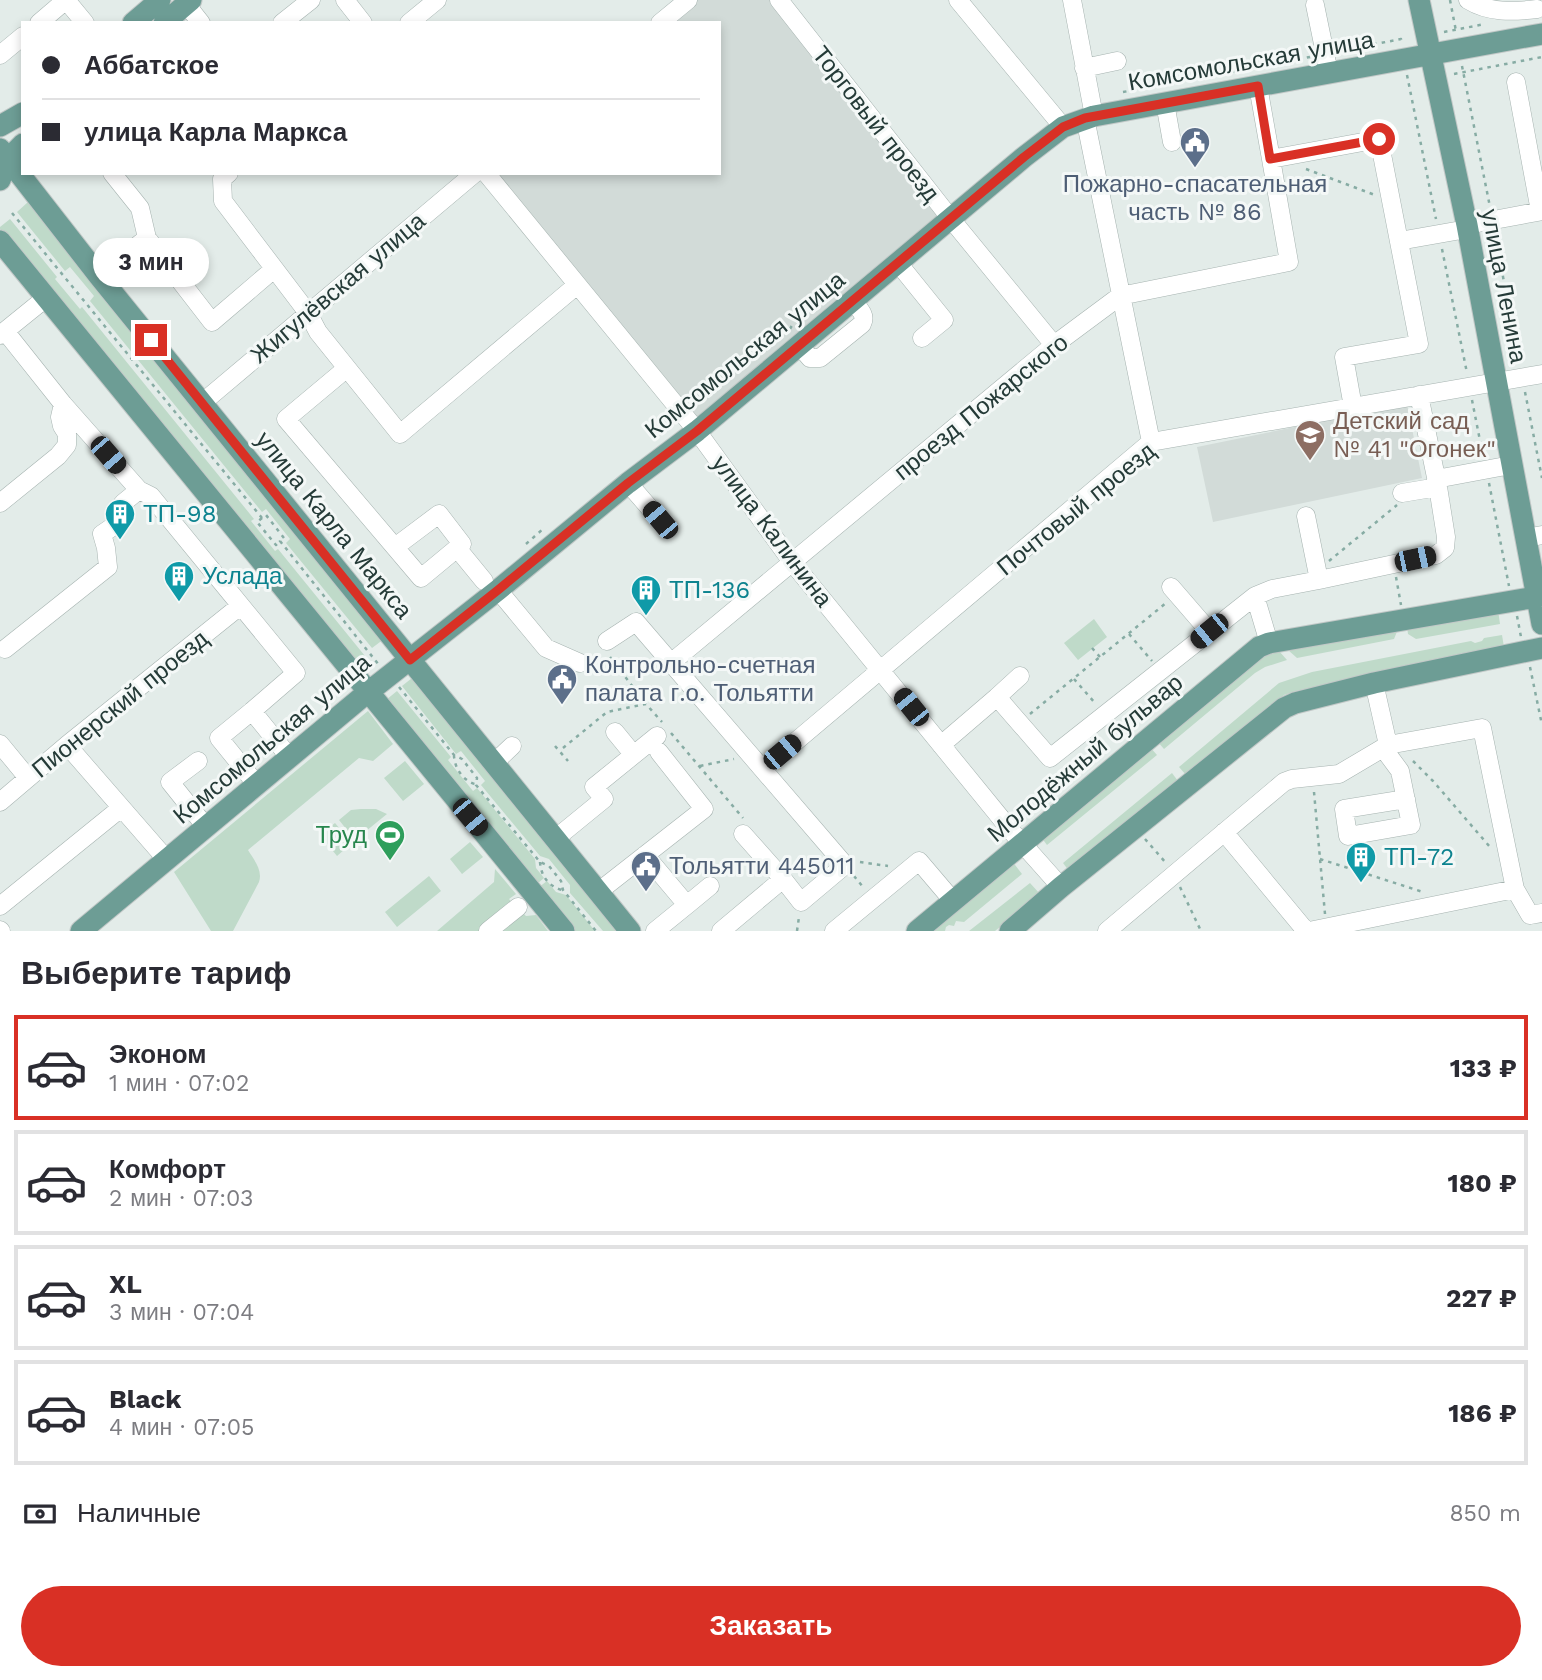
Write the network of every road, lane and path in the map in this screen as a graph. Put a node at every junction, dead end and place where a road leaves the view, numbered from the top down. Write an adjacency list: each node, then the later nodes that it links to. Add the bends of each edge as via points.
1 (66, 0): 16 (street); 17 (street)
2 (160, 0): 18 (main road)
3 (311, 0): 21 (street)
4 (345, 0): 22 (street)
5 (437, 0): 23 (street)
6 (688, 0): 24 (street)
7 (958, 0): 46 (street)
8 (1072, 0): 33 (street)
9 (1419, 0): 29 (main road, улица Ленина)
10 (1450, 0): 25 (path)
11 (1468, 0): 15 (street, via 1483,8 1513,12)
12 (783, 1): 61 (street, Торговый проезд)
13 (188, 2): 19 (main road); 20 (street)
14 (1315, 5): 35 (street)
15 (1539, 7): 26 (street)
16 (41, 21)
17 (83, 21)
18 (135, 21)
19 (166, 21)
20 (200, 21)
21 (285, 21)
22 (361, 21)
23 (411, 21)
24 (662, 21)
25 (1456, 34)
26 (1542, 34): 29 (main road, Комсомольская улица)
27 (21, 38): 28 (street)
28 (0, 55)
29 (1429, 55): 35 (main road, Комсомольская улица); 63 (main road, улица Ленина)
30 (1542, 57): 34 (path)
31 (1117, 61): 33 (street)
32 (1462, 65): 34 (path)
33 (1084, 68): 44 (street)
34 (1464, 72): 36 (path); 62 (path)
35 (1329, 73): 41 (main road, Комсомольская улица)
36 (1454, 74)
37 (1407, 75): 40 (path)
38 (1419, 81): 40 (path)
39 (1516, 82): 59 (street)
40 (1408, 83): 64 (path)
41 (1258, 86): 42 (main road, Комсомольская улица); 49 (street)
42 (1165, 103): 44 (main road, Комсомольская улица); 47 (street)
43 (21, 114): 45 (main road)
44 (1089, 117): 46 (main road, Комсомольская улица); 72 (street)
45 (0, 126)
46 (1063, 127): 61 (main road, Комсомольская улица)
47 (1172, 142)
48 (8, 153): 51 (main road, улица Карла Маркса); 57 (main road)
49 (1270, 159): 58 (street, via 1379,139); 72 (street, проезд Пожарского, via 1289,262)
50 (1303, 168): 58 (path)
51 (21, 171)
52 (24, 175): 70 (main road, улица Карла Маркса)
53 (114, 175): 65 (street, via 140,208)
54 (473, 175): 74 (street, Жигулёвская улица)
55 (487, 175): 71 (street, улица Калинина)
56 (225, 176): 69 (street, via 223,201)
57 (0, 180)
58 (1391, 201): 67 (street)
59 (1541, 211): 62 (street)
60 (12, 213): 98 (path)
61 (951, 219): 68 (main road, Комсомольская улица); 77 (street, Торговый проезд)
62 (1492, 220): 63 (street); 80 (path)
63 (1467, 227): 64 (street); 81 (main road, улица Ленина)
64 (1439, 234): 67 (street); 82 (path)
65 (147, 239): 69 (street, via 212,321); 70 (street)
66 (0, 241): 73 (main road)
67 (1399, 241): 86 (street, via 1419,344 1344,357)
68 (898, 263): 76 (street, via 944,320); 87 (main road, Комсомольская улица)
69 (274, 269): 74 (street)
70 (99, 276): 84 (main road, улица Карла Маркса)
71 (577, 285): 78 (street, via 400,434); 87 (street, улица Калинина)
72 (1120, 296): 77 (street, проезд Пожарского); 88 (street)
73 (47, 297): 75 (street); 133 (main road)
74 (308, 313): 78 (street); 84 (street, Жигулёвская улица)
75 (3, 333): 85 (street)
76 (922, 338)
77 (1054, 345): 104 (street, проезд Пожарского)
78 (347, 368): 102 (street, via 286,419)
79 (1542, 374): 80 (street, Почтовый проезд)
80 (1522, 377): 81 (street, Почтовый проезд); 91 (path)
81 (1496, 381): 82 (street, Почтовый проезд); 89 (main road, улица Ленина)
82 (1469, 386): 83 (street, Почтовый проезд); 90 (path)
83 (1419, 395): 86 (street, Почтовый проезд); 93 (street)
84 (202, 403): 123 (main road, улица Карла Маркса)
85 (63, 404): 94 (street); 96 (street, via 60,416 67,445)
86 (1353, 407): 88 (street, Почтовый проезд)
87 (697, 431): 92 (main road, Комсомольская улица); 104 (street, улица Калинина)
88 (1151, 442): 127 (street, Почтовый проезд)
89 (1511, 466): 90 (street); 100 (main road, улица Ленина)
90 (1486, 470): 93 (street); 111 (path)
91 (1542, 478)
92 (628, 483): 99 (street); 107 (main road, Комсомольская улица)
93 (1437, 483): 95 (street); 105 (street, via 1445,548 1436,555)
94 (139, 490): 112 (street, via 151,496); 119 (street, via 123,503 121,521 103,534 108,567)
95 (1408, 493): 106 (path)
96 (0, 503)
97 (1306, 516): 106 (street)
98 (262, 518): 101 (path, via 265,515 284,538); 101 (path, via 257,522 276,545)
99 (660, 520)
100 (1534, 537): 110 (main road, улица Ленина)
101 (280, 541): 126 (path)
102 (395, 547): 103 (street, via 421,578); 103 (street, via 439,514 462,544)
103 (457, 548): 107 (street)
104 (792, 562): 124 (street, проезд Пожарского); 127 (street, улица Калинина)
105 (1393, 564): 106 (street); 113 (path)
106 (1321, 573): 109 (street)
107 (491, 585): 123 (main road, Комсомольская улица); 125 (street, via 542,645)
108 (1174, 591): 115 (street); 116 (path)
109 (1255, 596): 115 (street); 117 (street)
110 (1540, 596): 111 (main road, Молодёжный бульвар); 114 (main road, улица Ленина)
111 (1514, 601): 117 (main road, Молодёжный бульвар); 121 (path)
112 (240, 606): 136 (street, via 296,673); 143 (street, Пионерский проезд)
113 (1402, 612)
114 (1542, 624)
115 (1209, 631): 128 (street)
116 (1129, 634): 122 (path); 128 (path)
117 (1269, 643): 169 (main road, Молодёжный бульвар)
118 (608, 648): 124 (street, via 636,622); 135 (path)
119 (5, 649)
120 (1093, 649): 122 (path)
121 (1533, 650): 131 (main road); 139 (path, via 1529,662)
122 (1100, 657): 130 (path)
123 (410, 660): 133 (main road, Комсомольская улица); 155 (main road, улица Карла Маркса)
124 (671, 662): 154 (street)
125 (580, 663)
126 (379, 664)
127 (881, 670): 144 (street, улица Калинина); 154 (street, Почтовый проезд)
128 (1160, 670): 137 (street)
129 (1020, 676): 134 (street)
130 (1074, 679): 137 (path); 138 (path)
131 (1374, 683): 147 (street); 180 (main road, via 1284,708)
132 (397, 684): 149 (path)
133 (369, 692): 150 (main road, Комсомольская улица); 194 (main road)
134 (997, 697): 138 (street); 144 (street)
135 (646, 704)
136 (252, 711): 150 (street); 159 (street, via 219,738)
137 (1105, 714): 141 (street)
138 (1020, 723): 141 (street, via 1050,758)
139 (1542, 725)
140 (615, 732): 148 (street)
141 (1081, 733): 153 (path)
142 (0, 744): 157 (street)
143 (68, 745): 157 (street, Пионерский проезд); 163 (street)
144 (941, 745): 169 (street, улица Калинина)
145 (512, 746): 155 (street)
146 (555, 746): 152 (path)
147 (1389, 746): 158 (street, via 1339,774); 161 (street); 170 (path, via 1433,781); 181 (street, via 1482,728)
148 (633, 754): 168 (street, via 594,787 604,799); 171 (street, via 658,744 704,809)
149 (454, 755): 160 (path, via 477,778); 160 (path, via 454,764)
150 (290, 758): 159 (main road, Комсомольская улица)
151 (198, 761): 164 (street, via 170,782)
152 (568, 761)
153 (1103, 761)
154 (757, 762): 156 (path); 175 (street)
155 (494, 763): 168 (main road, улица Карла Маркса)
156 (700, 766)
157 (28, 778): 162 (street, Пионерский проезд)
158 (1313, 778): 165 (street, via 1284,782); 172 (path)
159 (257, 785): 164 (main road, Комсомольская улица)
160 (476, 785): 174 (path)
161 (1406, 799)
162 (0, 802)
163 (121, 808): 173 (street); 188 (street)
164 (206, 827): 173 (main road, Комсомольская улица)
165 (1224, 832): 177 (street); 191 (street)
166 (1140, 833): 177 (path)
167 (743, 835): 178 (street)
168 (555, 839): 183 (main road, улица Карла Маркса)
169 (1023, 844): 180 (street, улица Калинина); 186 (main road, Молодёжный бульвар)
170 (1494, 850)
171 (645, 855): 183 (street); 187 (street)
172 (1320, 859): 184 (path); 191 (path)
173 (167, 860): 192 (main road, Комсомольская улица)
174 (540, 862): 182 (path, via 549,866); 182 (path, via 541,873 553,887)
175 (843, 862): 176 (path); 178 (street, via 801,902); 185 (path)
176 (909, 870): 185 (street); 186 (street, via 919,861)
177 (1175, 875): 202 (street); 203 (path)
178 (783, 879): 198 (street)
179 (710, 886): 187 (street)
180 (1061, 887): 201 (main road)
181 (1515, 889): 190 (street); 191 (street)
182 (563, 890): 195 (path)
183 (598, 891): 196 (main road, улица Карла Маркса)
184 (1426, 893)
185 (873, 899): 199 (street)
186 (953, 901): 200 (main road, Молодёжный бульвар)
187 (687, 905): 197 (street)
188 (0, 906)
189 (518, 907): 193 (street)
190 (1534, 920)
191 (1314, 930)
192 (81, 931)
193 (488, 931)
194 (564, 931)
195 (596, 931)
196 (630, 931)
197 (655, 931)
198 (721, 931)
199 (834, 931)
200 (917, 931)
201 (1010, 931)
202 (1107, 931)
203 (1201, 931)

